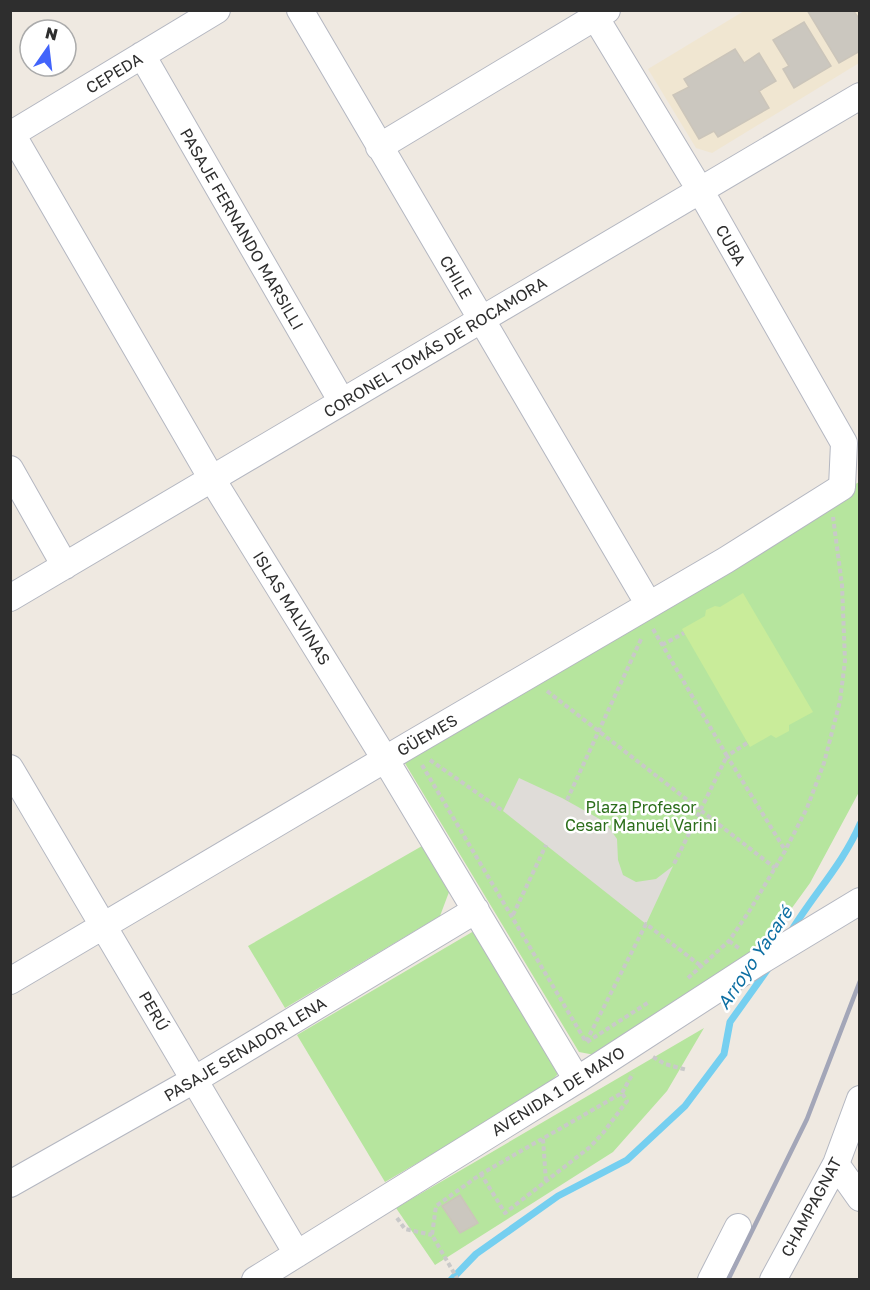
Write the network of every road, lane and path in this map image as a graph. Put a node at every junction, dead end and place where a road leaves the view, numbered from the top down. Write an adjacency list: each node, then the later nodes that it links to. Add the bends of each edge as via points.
1 (217, 10): 4 (street, CEPEDA)
2 (300, 10): 7 (street, CHILE)
3 (598, 13): 7 (street); 8 (street, CUBA)
4 (142, 55): 6 (street, CEPEDA); 10 (street, PASAJE FERNANDO MARSILLI)
5 (860, 96): 8 (street, CORONEL TOMÁS DE ROCAMORA)
6 (11, 134): 12 (street, ISLAS MALVINAS)
7 (380, 147): 9 (street, CHILE)
8 (700, 190): 9 (street, CORONEL TOMÁS DE ROCAMORA); 13 (street, CUBA, via 844,443)
9 (481, 320): 10 (street, CORONEL TOMÁS DE ROCAMORA); 17 (street, CHILE)
10 (342, 402): 12 (street, CORONEL TOMÁS DE ROCAMORA)
11 (10, 469): 15 (street)
12 (212, 479): 15 (street, CORONEL TOMÁS DE ROCAMORA); 27 (street, ISLAS MALVINAS)
13 (842, 487): 17 (street, GÜEMES)
14 (823, 519): 33 (path, via 833,513 842,585 842,691 824,763)
15 (65, 566): 16 (street, CORONEL TOMÁS DE ROCAMORA)
16 (10, 598)
17 (649, 613): 20 (path); 21 (street, GÜEMES)
18 (644, 632): 22 (path)
19 (684, 633): 20 (path)
20 (662, 645): 25 (path)
21 (527, 676): 22 (path); 27 (street, GÜEMES)
22 (598, 731): 29 (path); 30 (path)
23 (747, 743): 25 (path)
24 (437, 753): 26 (path)
25 (727, 756): 30 (path); 33 (path)
26 (427, 758): 31 (path); 38 (path, via 420,761)
27 (385, 759): 37 (street, ISLAS MALVINAS); 39 (street, GÜEMES)
28 (10, 768): 39 (street, PERÚ)
29 (567, 800)
30 (700, 810): 34 (path); 35 (path)
31 (503, 812)
32 (546, 845): 38 (path)
33 (785, 851): 35 (path)
34 (673, 866)
35 (775, 868): 41 (path, via 729,941)
36 (849, 907): 50 (street, AVENIDA 1 DE MAYO)
37 (477, 910): 40 (street, ISLAS MALVINAS); 49 (street, PASAJE SENADOR LENA)
38 (512, 916): 40 (path); 45 (path)
39 (104, 926): 43 (street, GÜEMES); 49 (street, PERÚ)
40 (498, 946): 47 (street, ISLAS MALVINAS)
41 (701, 966): 42 (path); 45 (path, via 646,924)
42 (688, 978)
43 (10, 981)
44 (657, 997): 45 (path)
45 (586, 1042): 47 (path)
46 (645, 1053): 48 (path)
47 (563, 1056): 50 (street, ISLAS MALVINAS)
48 (687, 1070)
49 (194, 1080): 56 (street, PASAJE SENADOR LENA); 61 (street, PERÚ)
50 (577, 1080): 58 (street, AVENIDA 1 DE MAYO)
51 (860, 1099): 53 (street, CHAMPAGNAT)
52 (543, 1139): 54 (path); 55 (path); 55 (path, via 622,1093 627,1101 590,1147)
53 (836, 1164): 57 (street); 65 (street, CHAMPAGNAT)
54 (481, 1174): 55 (path, via 505,1213); 60 (path, via 436,1206)
55 (546, 1182)
56 (10, 1184)
57 (860, 1198)
58 (384, 1200): 60 (path, via 405,1228); 61 (street, AVENIDA 1 DE MAYO)
59 (738, 1227): 64 (street)
60 (432, 1235): 63 (path)
61 (297, 1254): 62 (street, AVENIDA 1 DE MAYO)
62 (255, 1280)
63 (458, 1280)
64 (711, 1280)
65 (773, 1280)

